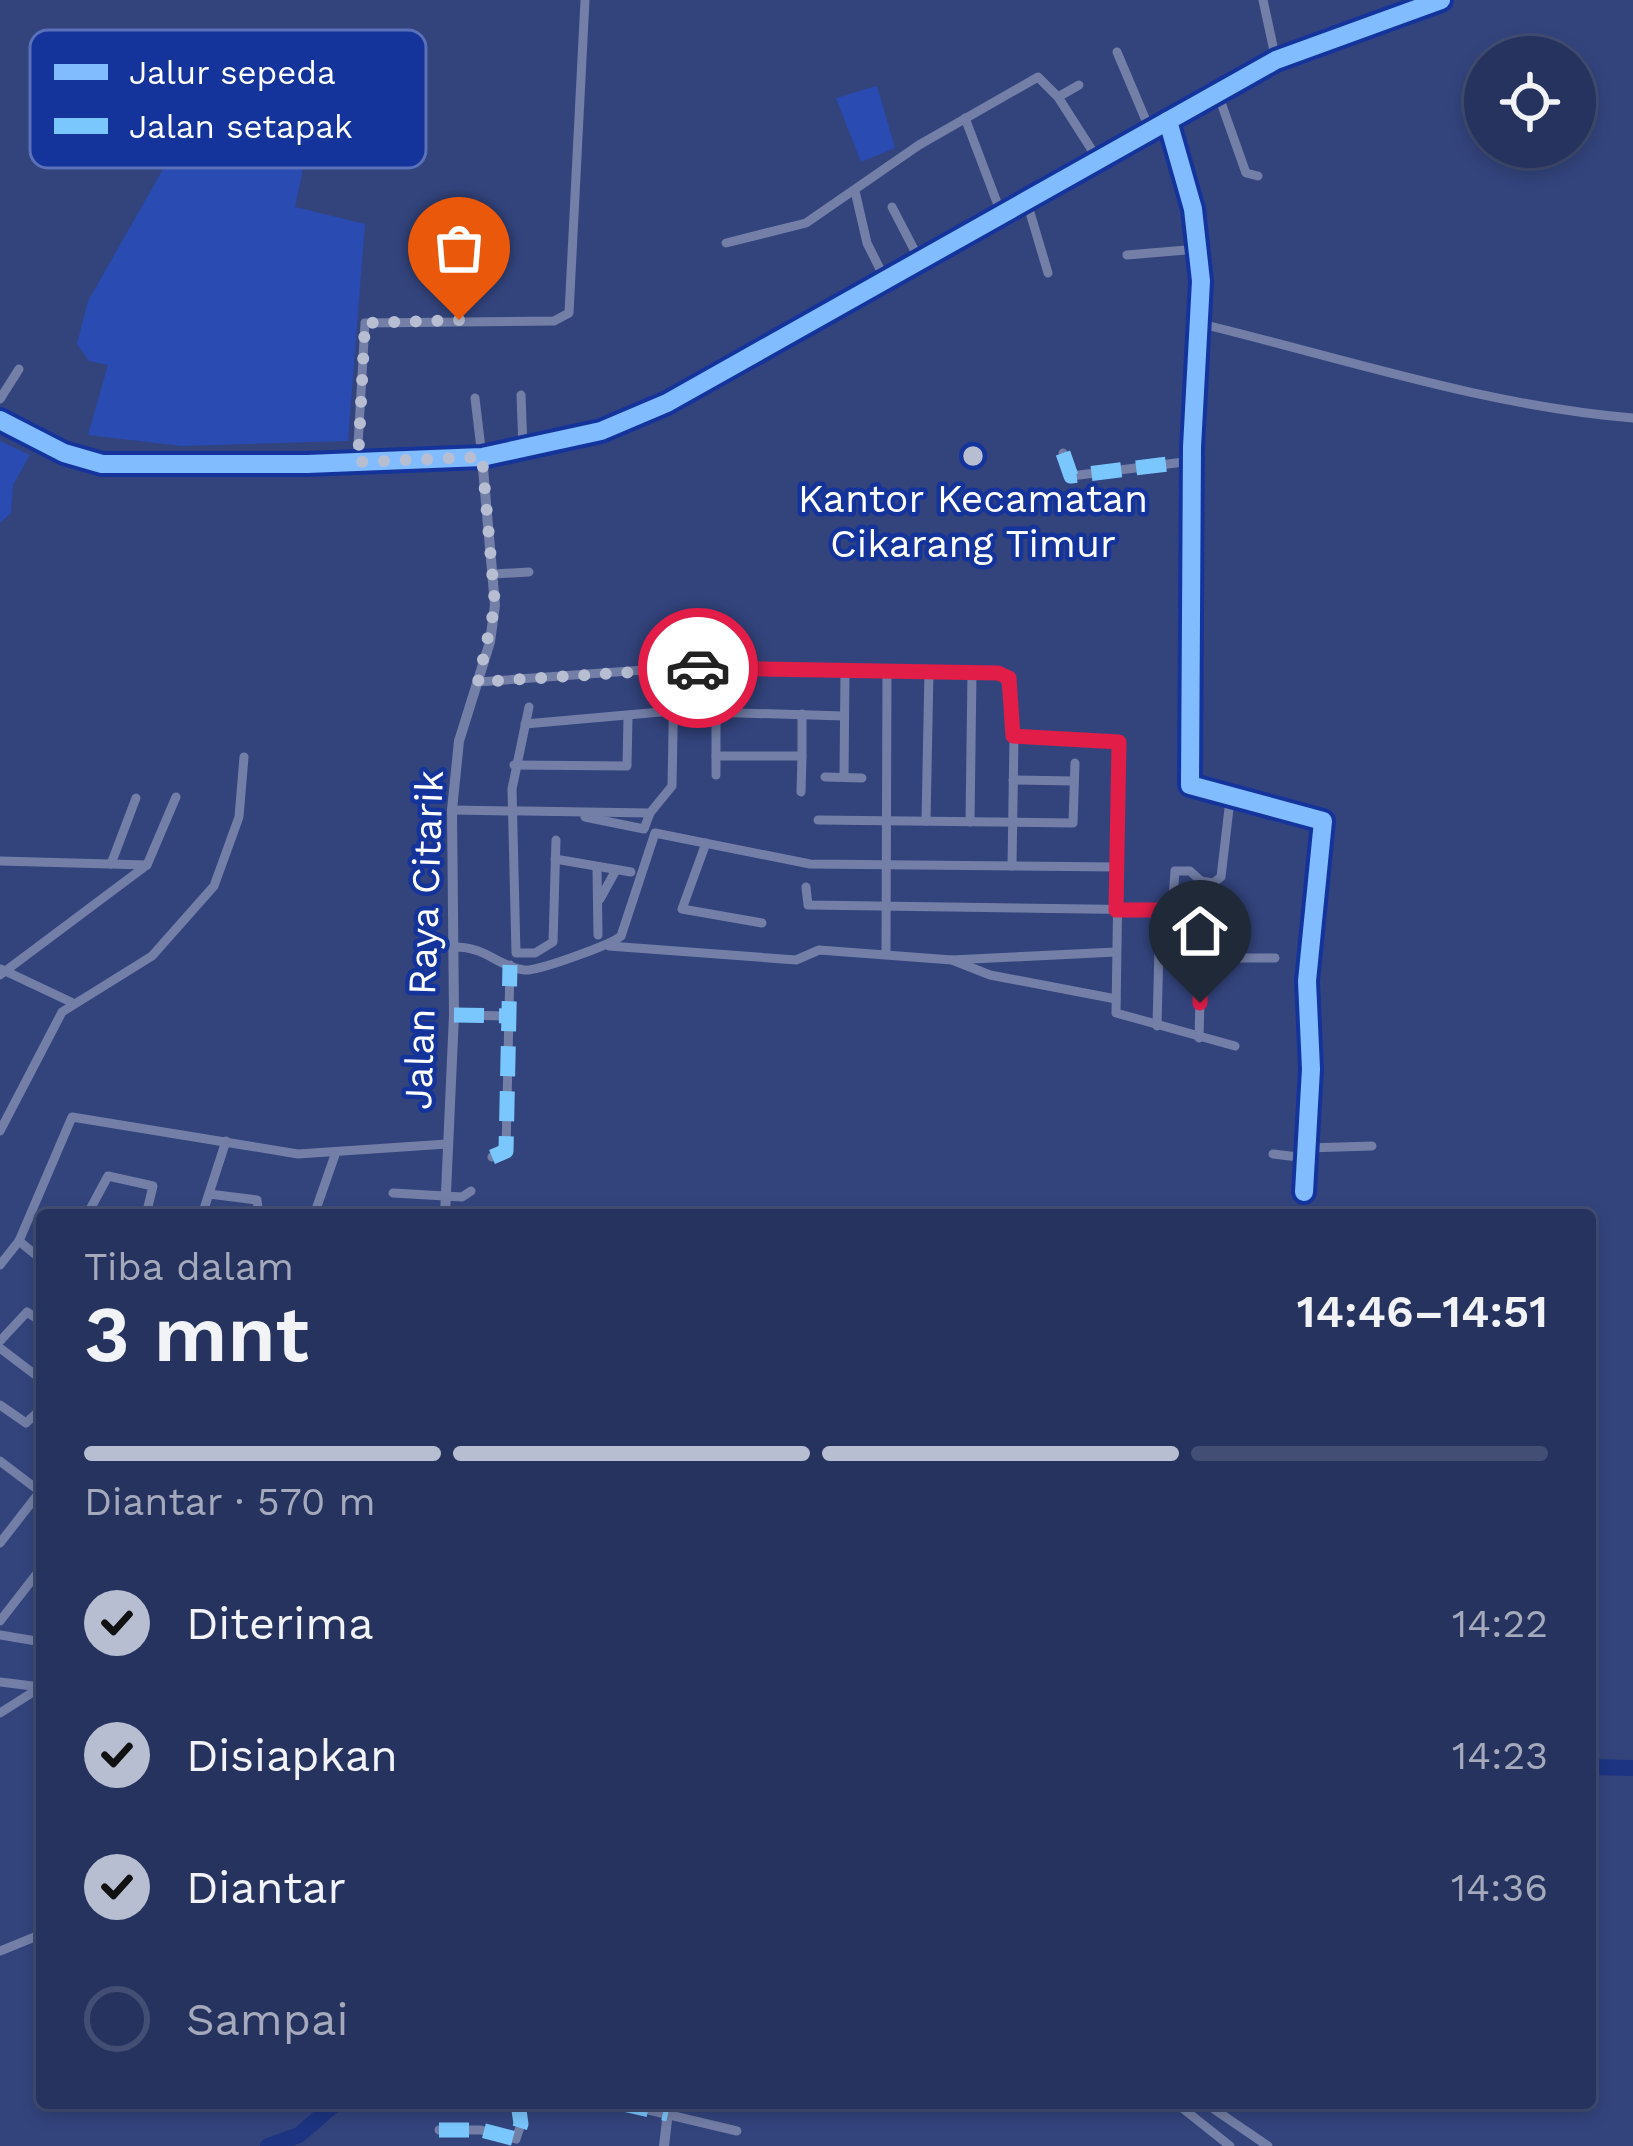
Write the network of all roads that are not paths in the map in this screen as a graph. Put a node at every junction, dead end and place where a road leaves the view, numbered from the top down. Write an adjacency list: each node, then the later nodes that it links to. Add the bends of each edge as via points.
1 (585, 0): 35 (street, via 568,313 560,320 365,323)
2 (1263, 0): 5 (street)
3 (1441, 0): 5 (street)
4 (1117, 52): 11 (street)
5 (1276, 60): 7 (street)
6 (1079, 85): 8 (street)
7 (1218, 94): 10 (street); 13 (street, via 1238,163)
8 (1058, 97): 9 (street, via 1038,77); 12 (street)
9 (965, 118): 14 (street); 17 (street)
10 (1168, 121): 11 (street); 19 (street)
11 (1150, 130): 12 (street)
12 (1097, 158): 15 (street)
13 (1258, 176)
14 (855, 191): 18 (street, via 806,223); 23 (street)
15 (1026, 199): 17 (street); 22 (street)
16 (892, 207): 21 (street)
17 (1001, 213): 21 (street)
18 (726, 243)
19 (1198, 249): 20 (street); 24 (street)
20 (1127, 255)
21 (919, 259): 23 (street)
22 (1048, 273)
23 (885, 279): 31 (street, via 648,412)
24 (1202, 324): 29 (street, via 1492,401); 34 (street)
25 (20, 369): 28 (street)
26 (521, 395): 31 (street)
27 (475, 398): 33 (street)
28 (0, 399)
29 (1633, 418)
30 (0, 420): 35 (street, via 102,464)
31 (523, 449): 33 (street)
32 (1063, 453): 34 (street, via 1072,476)
33 (482, 457): 35 (street); 37 (street, Jalan Raya Citarik)
34 (1192, 461): 66 (street, via 1190,781)
35 (358, 462)
36 (529, 572): 37 (street)
37 (494, 574): 43 (street, Jalan Raya Citarik)
38 (845, 671): 40 (street); 43 (street, via 672,668); 48 (street)
39 (929, 671): 40 (street); 41 (street); 71 (street)
40 (887, 672): 70 (street)
41 (972, 672): 51 (street, via 1009,678); 72 (street)
42 (674, 679): 45 (street)
43 (478, 682): 67 (street, Jalan Raya Citarik, via 459,741)
44 (530, 707): 50 (street)
45 (672, 712): 46 (street); 49 (street); 68 (street, via 672,786 650,813)
46 (716, 712): 47 (street); 52 (street)
47 (802, 714): 48 (street); 53 (street)
48 (844, 716): 59 (street)
49 (628, 718): 50 (street); 56 (street, via 627,766)
50 (525, 724): 56 (street)
51 (1013, 736): 61 (street); 82 (street, via 1119,742)
52 (716, 756): 53 (street); 57 (street)
53 (802, 756): 63 (street)
54 (244, 757): 105 (street, via 229,854 205,900 152,956)
55 (1075, 763): 62 (street)
56 (514, 766): 68 (street)
57 (716, 775)
58 (825, 777): 59 (street)
59 (844, 777): 60 (street)
60 (862, 778)
61 (1013, 780): 62 (street); 73 (street)
62 (1074, 781): 73 (street, via 1073,823)
63 (802, 792)
64 (176, 797): 80 (street)
65 (136, 798): 78 (street)
66 (1230, 800): 86 (street, via 1221,877); 117 (street, via 1323,821 1307,982)
67 (452, 810): 68 (street); 96 (street, Jalan Raya Citarik)
68 (512, 811): 76 (street, via 517,953 553,942)
69 (818, 820): 70 (street)
70 (884, 820): 71 (street); 79 (street)
71 (926, 821): 72 (street)
72 (970, 822): 73 (street)
73 (1013, 822): 81 (street)
74 (556, 840): 76 (street)
75 (706, 843): 79 (street, via 810,864); 93 (street, via 682,909); 95 (street, via 650,836 621,936)
76 (555, 859): 83 (street)
77 (0, 861): 78 (street)
78 (112, 864): 80 (street)
79 (883, 865): 81 (street); 89 (street)
80 (147, 866): 103 (street)
81 (1012, 866): 82 (street)
82 (1117, 867): 90 (street)
83 (597, 868): 84 (street); 88 (street)
84 (616, 869): 85 (street); 88 (street)
85 (632, 872)
86 (1201, 880): 91 (street, via 1175,871); 92 (street)
87 (806, 887): 89 (street, via 808,904)
88 (597, 904): 94 (street)
89 (882, 908): 90 (street); 97 (street)
90 (1116, 910): 91 (street); 98 (street)
91 (1166, 912): 92 (street); 108 (street)
92 (1196, 918): 102 (street)
93 (762, 923)
94 (598, 935)
95 (608, 946): 97 (street, via 796,961 819,950); 101 (street, via 532,970)
96 (454, 947): 101 (street, via 485,949); 106 (street, Jalan Raya Citarik)
97 (886, 951): 100 (street)
98 (1116, 952): 100 (street); 104 (street)
99 (1275, 958): 102 (street)
100 (952, 960): 104 (street)
101 (510, 965): 107 (street)
102 (1201, 968): 109 (street)
103 (1, 971): 105 (street)
104 (1116, 999): 108 (street, via 1116,1014)
105 (71, 1002): 111 (street)
106 (454, 1015): 107 (street); 114 (street, Jalan Raya Citarik)
107 (509, 1016): 119 (street, via 507,1149)
108 (1157, 1026): 109 (street)
109 (1199, 1038): 110 (street)
110 (1235, 1046)
111 (3, 1116): 112 (street)
112 (0, 1131)
113 (226, 1141): 116 (street); 123 (street); 131 (street, via 72,1117)
114 (447, 1144): 116 (street); 124 (street, Jalan Raya Citarik)
115 (1372, 1146): 117 (street)
116 (336, 1152): 129 (street)
117 (1307, 1153): 118 (street); 121 (street)
118 (1273, 1154)
119 (492, 1156)
120 (471, 1191): 124 (street)
121 (1304, 1192)
122 (393, 1193): 124 (street)
123 (208, 1195): 127 (street); 128 (street, via 256,1200)
124 (445, 1197): 130 (street, Jalan Raya Citarik)
125 (90, 1209): 126 (street, via 108,1176 153,1186)
126 (147, 1209)
127 (204, 1209)
128 (258, 1209)
129 (316, 1209)
130 (445, 1209)
131 (19, 1241): 132 (street); 133 (street)
132 (36, 1255)
133 (0, 1265)
134 (36, 1318): 135 (street, via 27,1312)
135 (0, 1345): 136 (street)
136 (36, 1375)
137 (0, 1405): 138 (street, via 26,1423)
138 (36, 1414)
139 (0, 1460): 140 (street)
140 (36, 1487)
141 (36, 1497): 142 (street)
142 (0, 1543)
143 (36, 1575): 144 (street)
144 (0, 1622)
145 (0, 1636): 146 (street)
146 (36, 1640)
147 (0, 1682): 148 (street)
148 (36, 1685)
149 (36, 1689): 150 (street)
150 (0, 1713)
151 (36, 1936): 152 (street)
152 (0, 1951)
153 (518, 2109): 159 (street)
154 (668, 2109): 158 (street); 161 (street)
155 (1184, 2109): 162 (street)
156 (1214, 2109): 163 (street)
157 (439, 2130): 159 (street)
158 (737, 2131)
159 (518, 2137): 160 (street)
160 (528, 2146)
161 (664, 2146)
162 (1230, 2146)
163 (1268, 2146)

